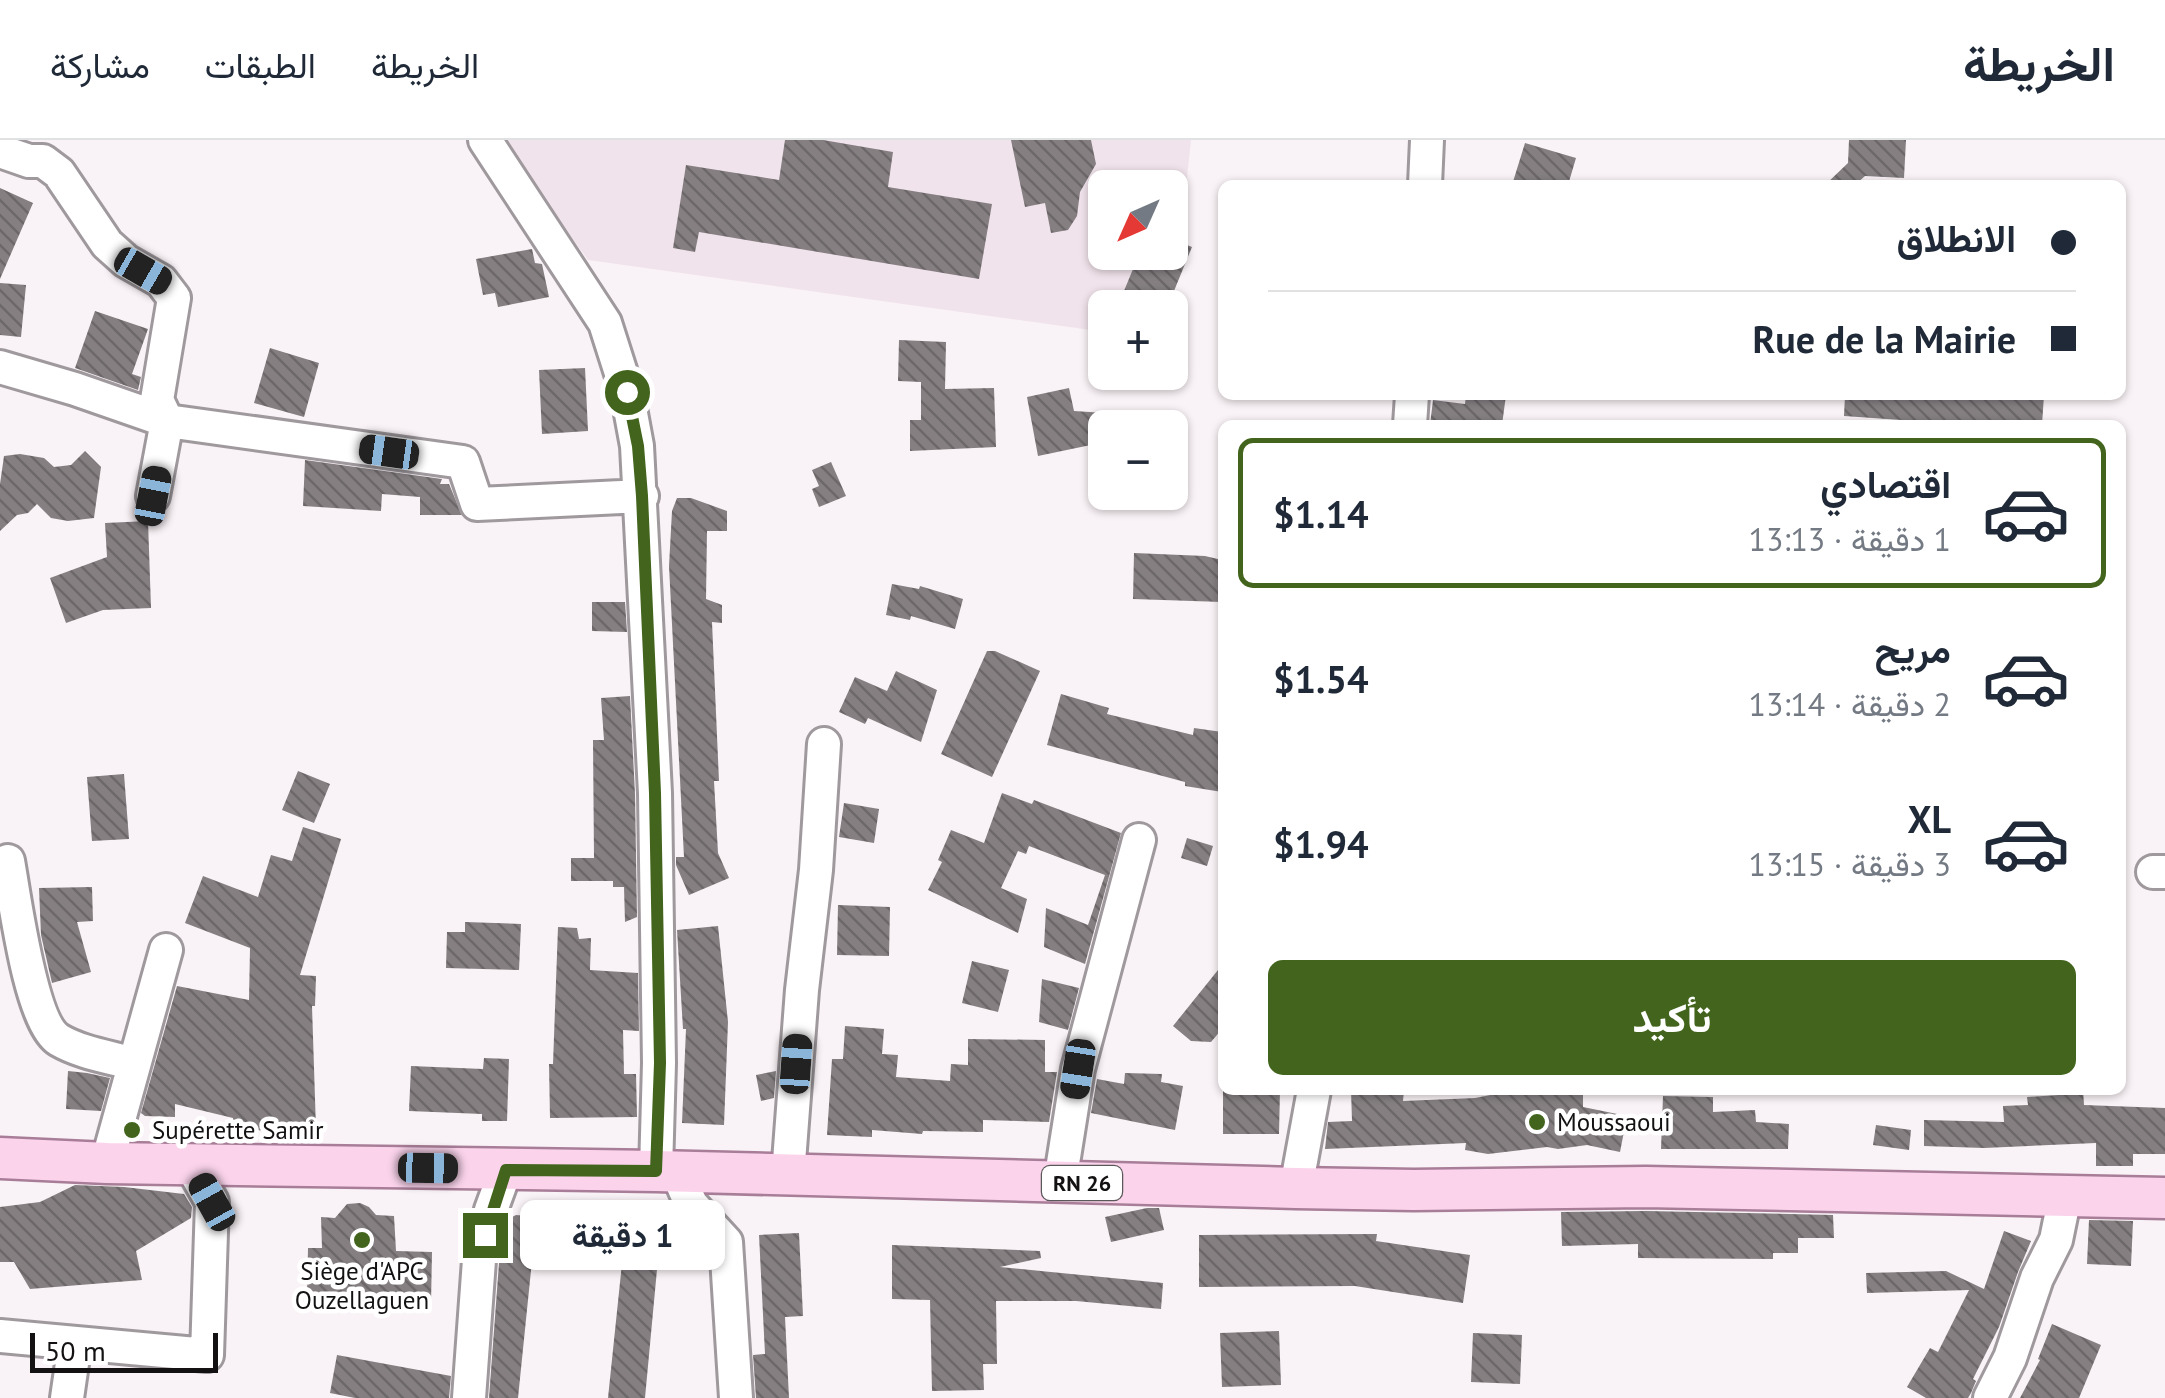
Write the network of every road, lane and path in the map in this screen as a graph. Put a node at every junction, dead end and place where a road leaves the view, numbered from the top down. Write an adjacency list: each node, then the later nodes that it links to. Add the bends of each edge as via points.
1 (485, 140): 8 (street, via 606,322 627,392)
2 (1428, 140): 4 (street)
3 (0, 151): 6 (street, via 43,161 59,173 107,244 170,290 156,400)
4 (1424, 180)
5 (0, 367): 6 (street)
6 (167, 421): 7 (street); 8 (street, via 463,462 478,504)
7 (153, 496)
8 (642, 496): 19 (street)
9 (824, 744): 20 (street)
10 (1140, 840): 21 (street, via 1078,1069)
11 (8, 862): 13 (street, via 47,1028 76,1048)
12 (166, 950): 13 (street)
13 (134, 1064): 16 (street)
14 (1313, 1095): 22 (street)
15 (0, 1158): 16 (main road, RN 26)
16 (106, 1163): 17 (main road, RN 26)
17 (192, 1164): 18 (main road, RN 26); 26 (street, via 212,1202 207,1355)
18 (506, 1170): 19 (main road, RN 26); 28 (street, via 479,1260)
19 (666, 1172): 20 (main road, RN 26); 29 (street, via 726,1242)
20 (788, 1174): 21 (main road, RN 26)
21 (1060, 1182): 22 (main road, RN 26)
22 (1296, 1188): 23 (main road, RN 26, via 1646,1186)
23 (2065, 1196): 24 (main road, RN 26); 30 (street, via 2056,1240)
24 (2165, 1198)
25 (0, 1336): 26 (street)
26 (75, 1343): 27 (street)
27 (67, 1398)
28 (469, 1398)
29 (736, 1398)
30 (1990, 1398)

